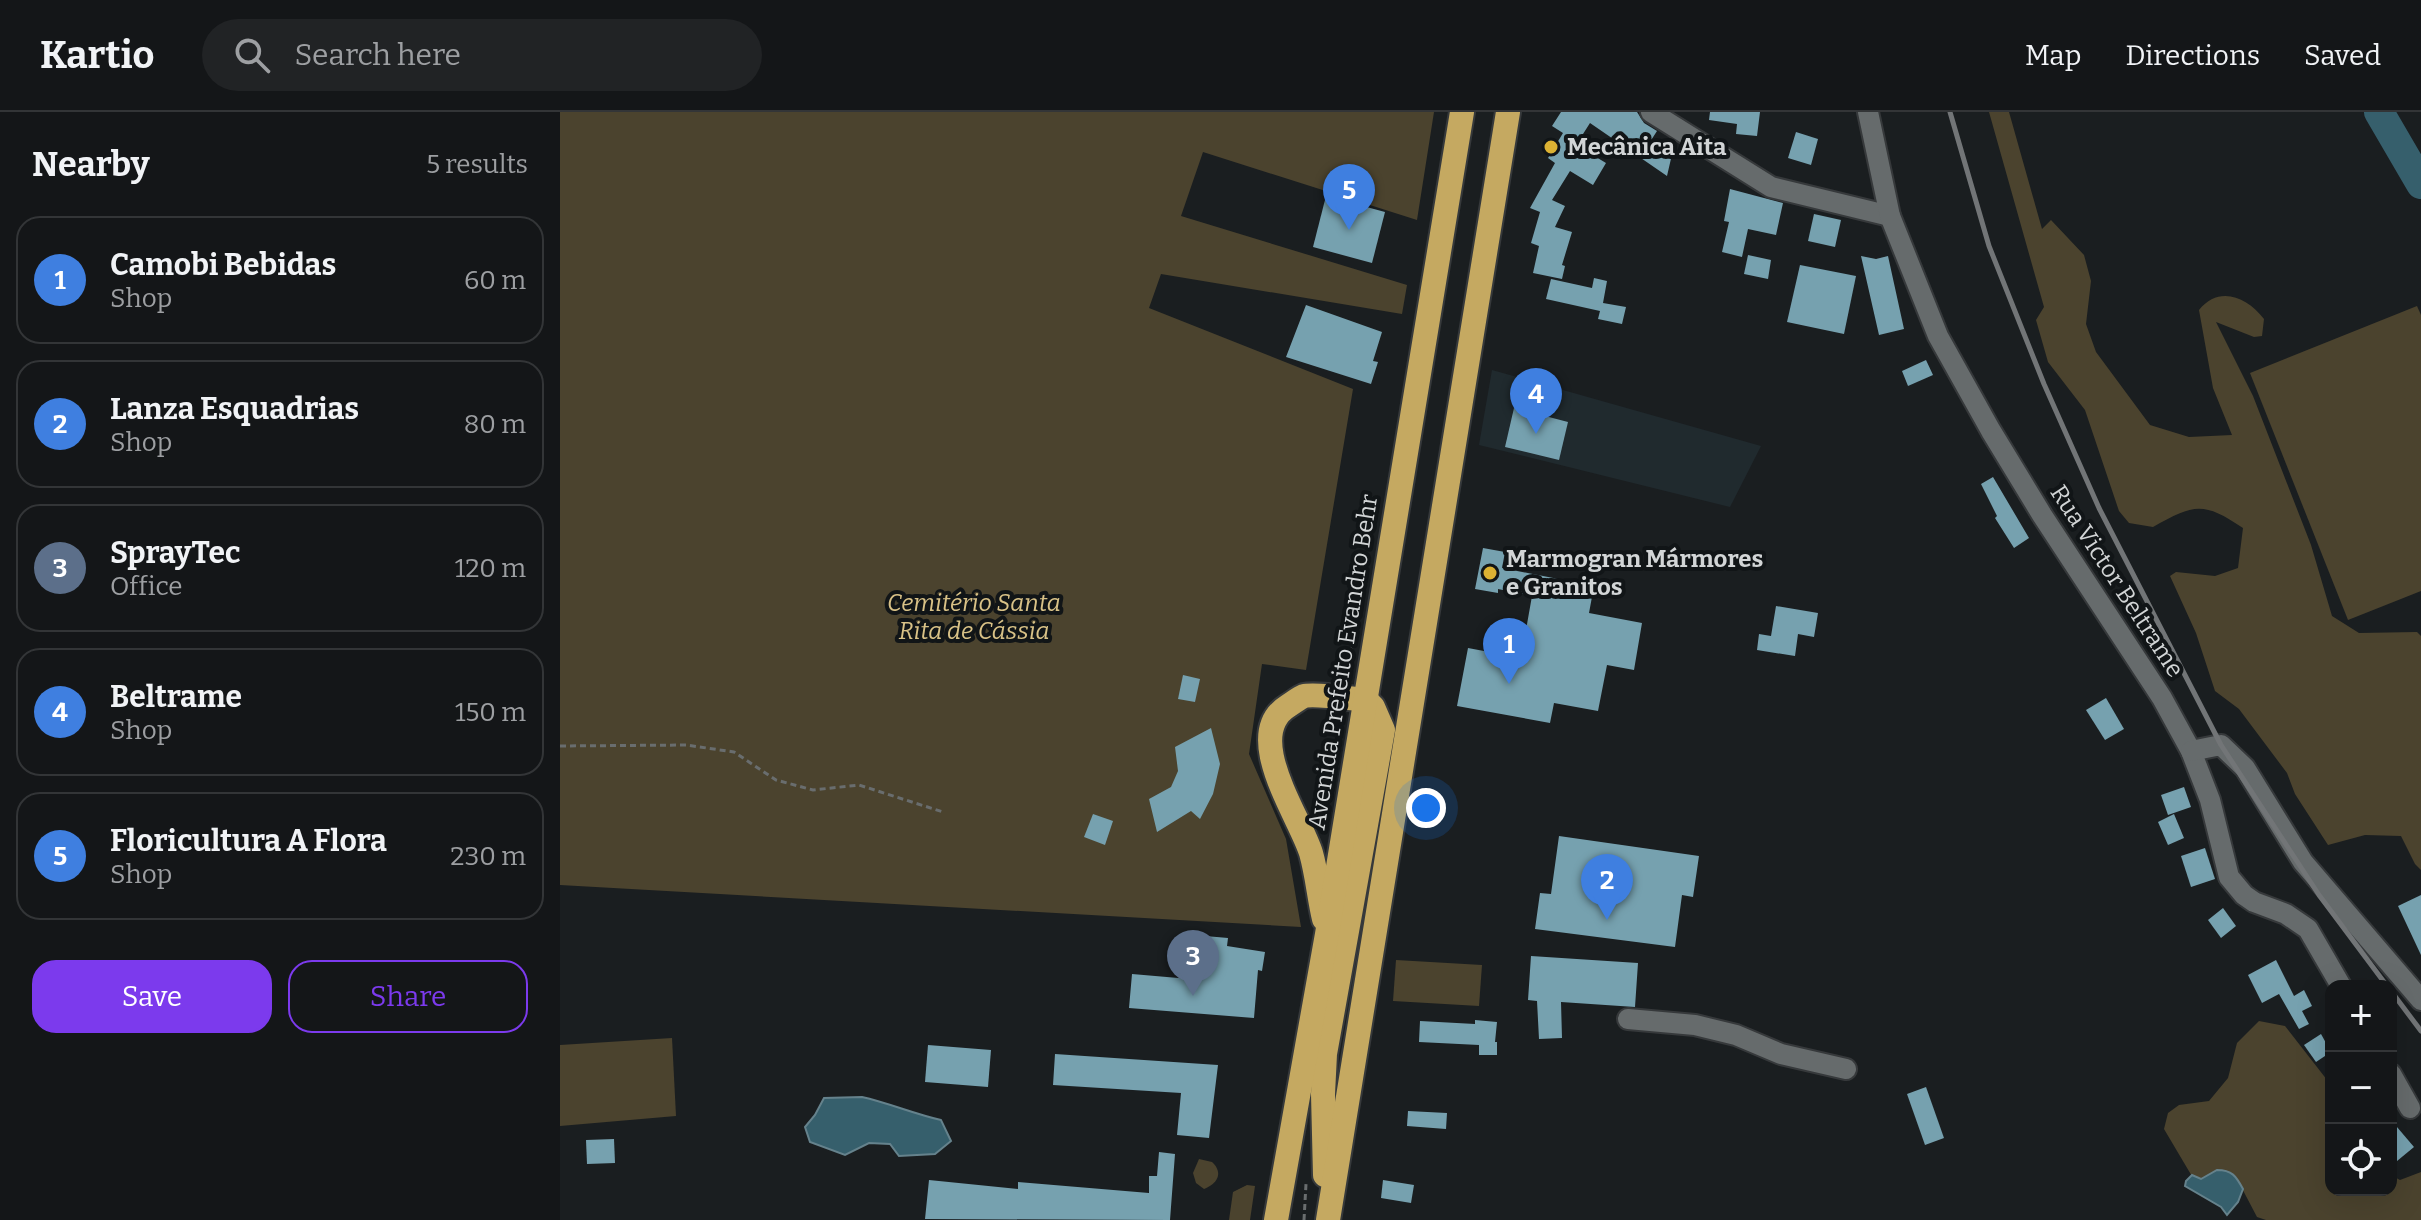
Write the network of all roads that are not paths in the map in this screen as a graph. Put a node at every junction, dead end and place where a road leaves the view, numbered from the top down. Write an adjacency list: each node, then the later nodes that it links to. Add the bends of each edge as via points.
1 (1462, 112): 6 (highway, Avenida Prefeito Evandro Behr)
2 (1508, 112): 16 (highway)
3 (1651, 112): 5 (street, via 1771,187)
4 (1868, 112): 5 (street, Rua Victor Beltrame)
5 (1890, 216): 7 (street, Rua Victor Beltrame, via 1948,355)
6 (1366, 700): 8 (highway, Avenida Prefeito Evandro Behr); 8 (highway, via 1305,696 1283,709 1273,732 1271,757 1311,855); 16 (highway, via 1383,730 1325,1054)
7 (2191, 751): 9 (street, Rua Victor Beltrame, via 2210,800 2229,877 2254,902 2308,929); 10 (street, via 2221,745 2229,750 2303,862)
8 (1327, 934): 15 (highway, Avenida Prefeito Evandro Behr)
9 (2338, 980)
10 (2421, 1000)
11 (1628, 1019): 12 (street, via 1695,1025)
12 (1846, 1069)
13 (2397, 1085): 14 (street)
14 (2410, 1108)
15 (1276, 1220)
16 (1327, 1220)

